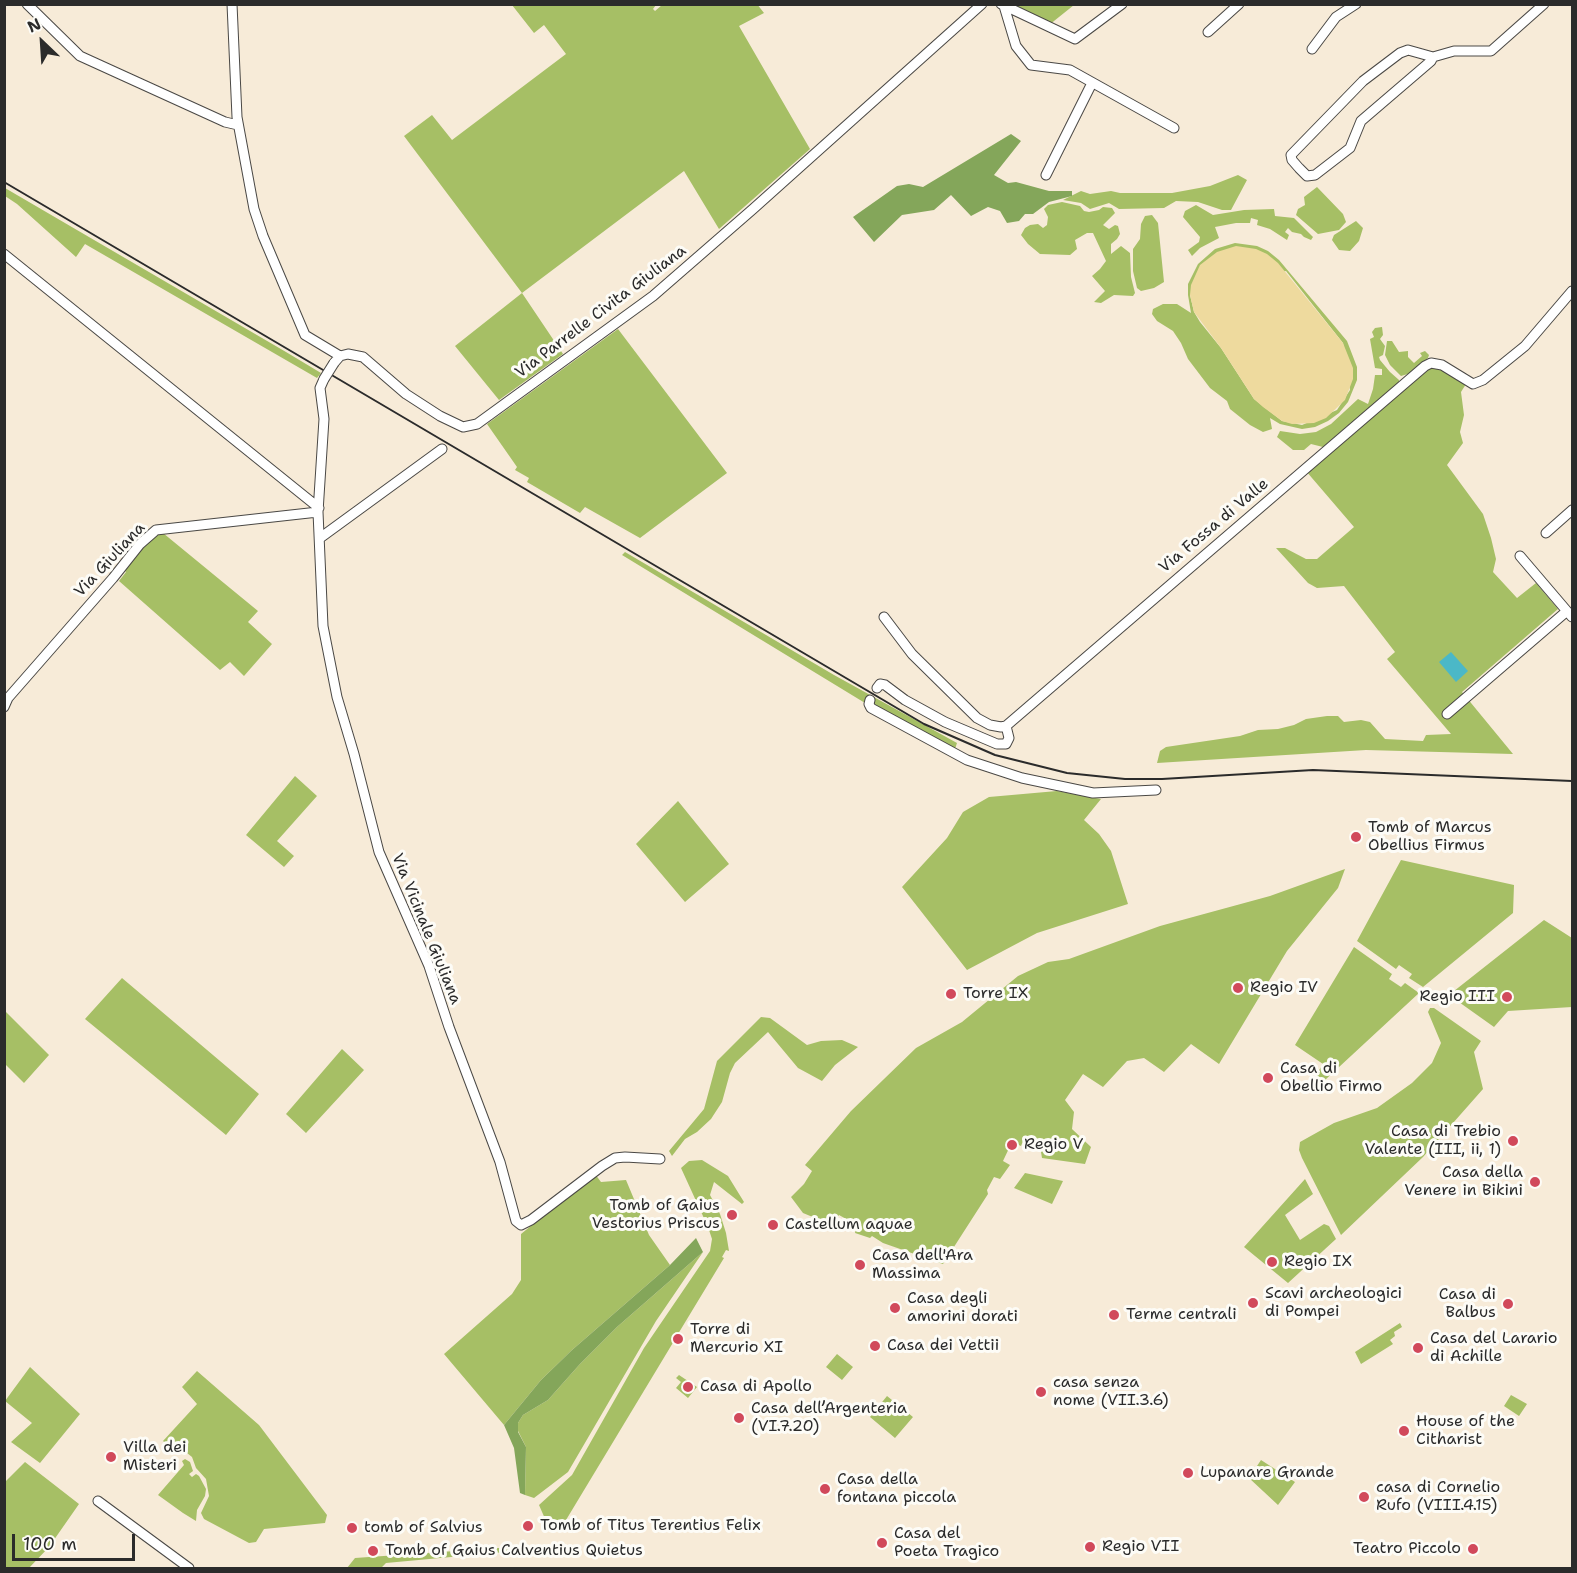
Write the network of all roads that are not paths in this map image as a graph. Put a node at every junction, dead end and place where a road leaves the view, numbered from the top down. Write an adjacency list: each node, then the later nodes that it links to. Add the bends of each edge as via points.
1 (27, 4): 13 (street, via 80,56)
2 (232, 4): 13 (street)
3 (982, 4): 18 (street, Via Parrelle Civita Giuliana, via 653,296 477,424 456,426 406,394 369,360 356,355)
4 (1122, 4): 8 (street, via 1075,39)
5 (1239, 4): 9 (street)
6 (1356, 4): 10 (street, via 1336,17)
7 (1544, 4): 11 (street, via 1491,51 1454,51)
8 (1002, 5): 12 (street, via 1016,46 1031,65 1070,70)
9 (1208, 33)
10 (1312, 49)
11 (1433, 57): 11 (street, via 1361,121 1350,148 1315,175 1307,176 1292,160 1292,155 1363,81 1400,53 1408,50)
12 (1092, 83): 14 (street); 15 (street)
13 (238, 125): 18 (street, via 257,219 305,335)
14 (1174, 128)
15 (1046, 175)
16 (4, 254): 20 (street)
17 (1572, 291): 31 (street, Via Fossa di Valle, via 1525,346 1483,380 1473,384 1442,365 1425,366)
18 (337, 360): 20 (street, bridge, via 320,388 324,419)
19 (442, 449): 23 (street)
20 (318, 510): 23 (street, Via Vicinale Giuliana); 29 (street, Via Giuliana, via 156,530 140,544)
21 (1572, 510): 22 (street)
22 (1546, 533)
23 (320, 538): 33 (street, Via Vicinale Giuliana, via 323,627 342,718 374,835 388,877 429,966 500,1162 516,1221 521,1225 531,1220 615,1158)
24 (1520, 556): 25 (street)
25 (1570, 614): 30 (street)
26 (884, 617): 31 (street, via 912,654 977,718 990,725)
27 (877, 688): 31 (street, via 885,685 945,722 997,744 1006,744)
28 (870, 700): 32 (street, via 872,708 967,760 1022,778 1093,793)
29 (4, 707)
30 (1447, 714)
31 (1006, 726)
32 (1156, 790)
33 (660, 1160)
34 (98, 1501): 35 (street)
35 (189, 1569)

